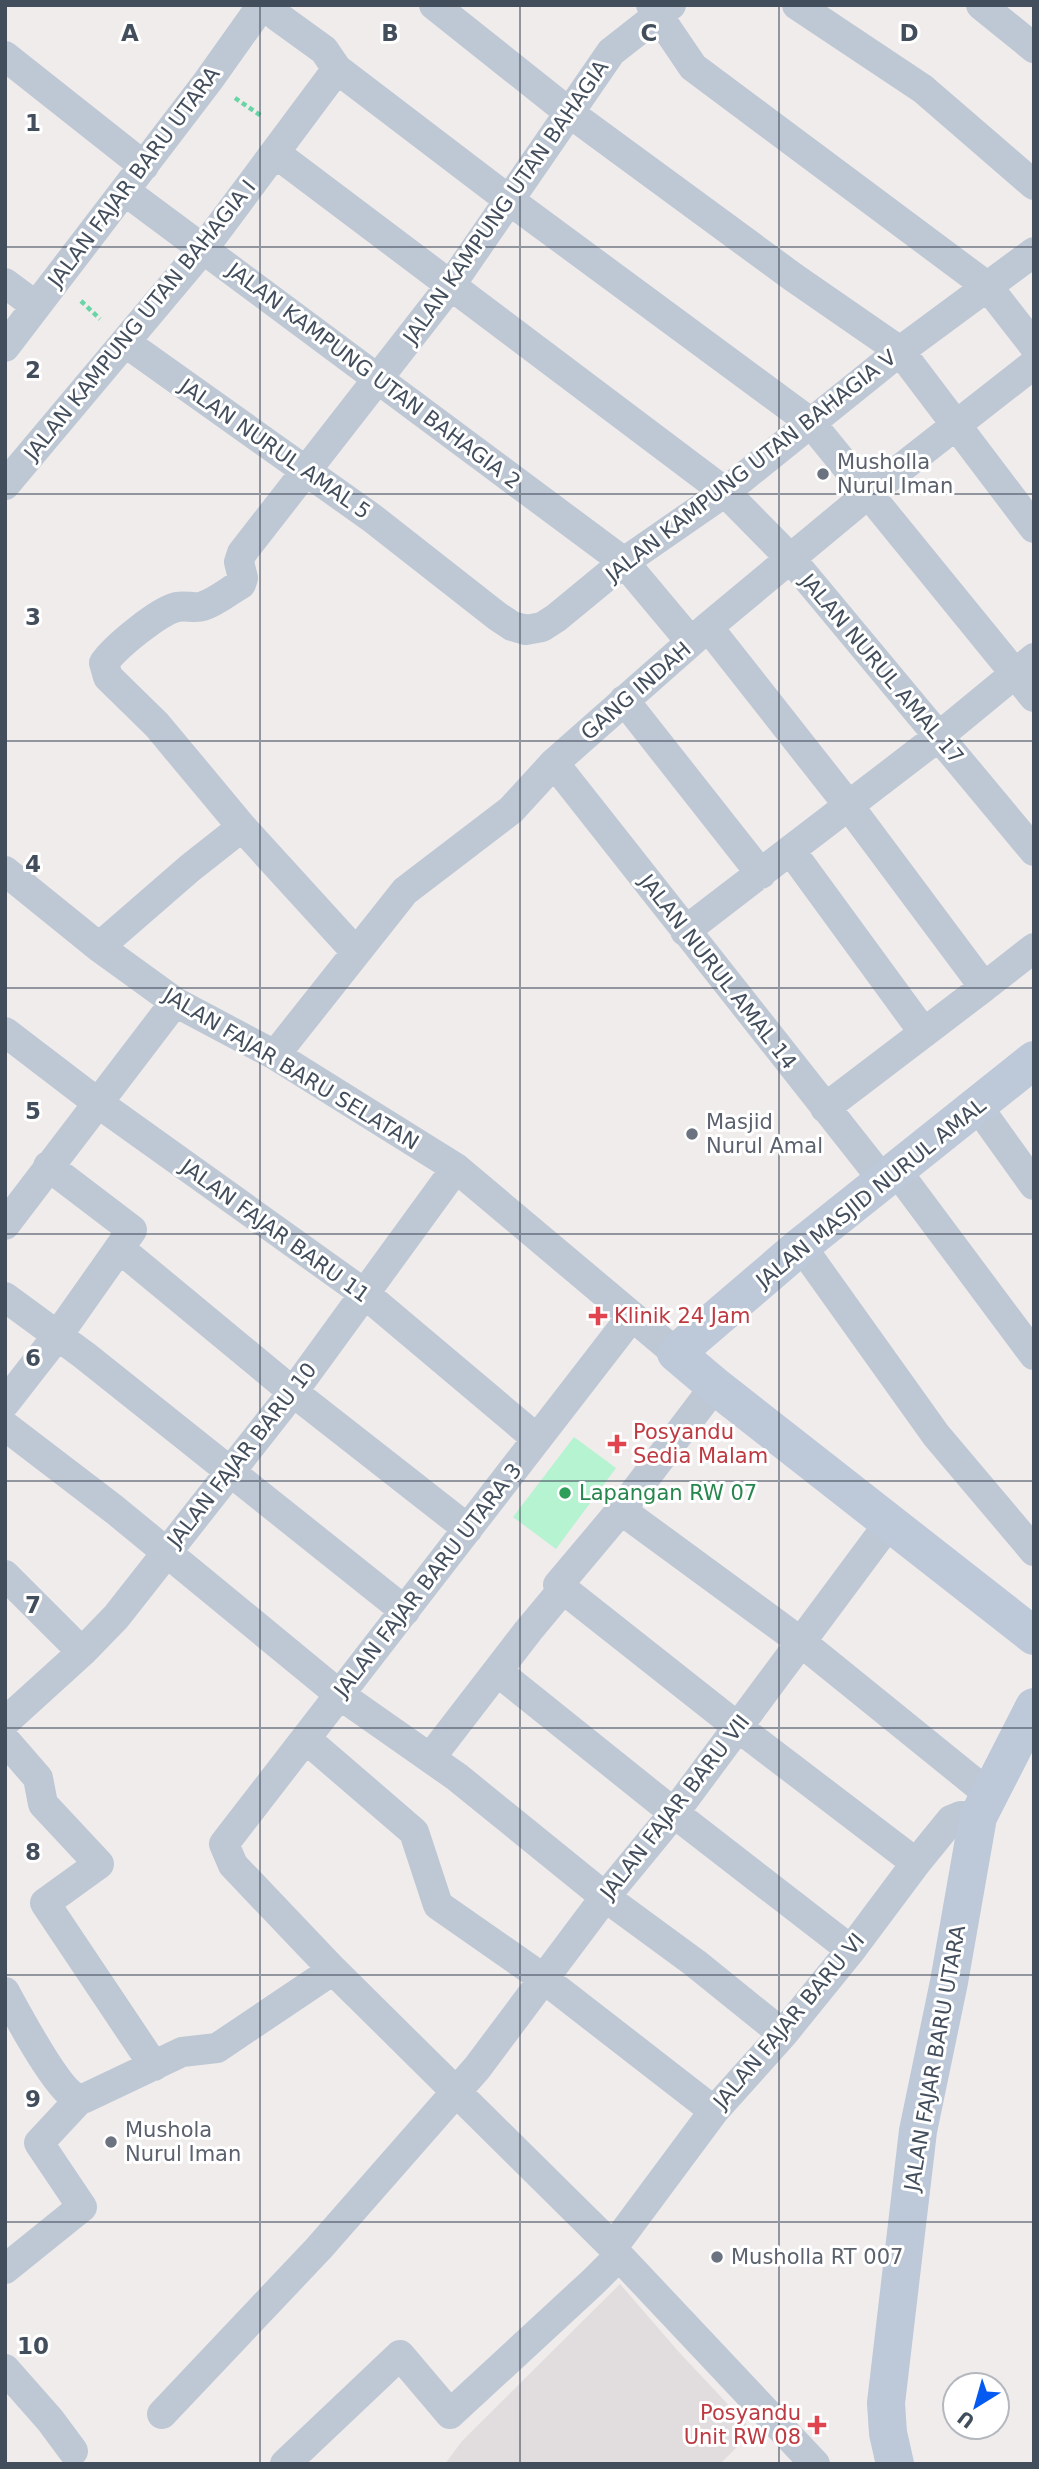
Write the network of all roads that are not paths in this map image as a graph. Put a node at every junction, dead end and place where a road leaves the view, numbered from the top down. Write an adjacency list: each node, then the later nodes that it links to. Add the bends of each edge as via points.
1 (434, 5): 9 (street)
2 (797, 5): 12 (street, via 923,89)
3 (981, 5): 6 (street)
4 (660, 9): 9 (street, JALAN KAMPUNG UTAN BAHAGIA, via 611,52); 19 (street, via 693,67)
5 (269, 10): 8 (street, via 324,50); 11 (street, JALAN FAJAR BARU UTARA, via 208,80)
6 (1034, 48)
7 (5, 56): 11 (street)
8 (337, 69): 10 (street, JALAN KAMPUNG UTAN BAHAGIA I); 14 (street)
9 (571, 114): 14 (street, JALAN KAMPUNG UTAN BAHAGIA); 24 (street)
10 (273, 155): 15 (street, JALAN KAMPUNG UTAN BAHAGIA I); 18 (street, JALAN NURUL AMAL 17)
11 (144, 166): 13 (street, JALAN FAJAR BARU UTARA)
12 (1034, 185)
13 (125, 191): 15 (street, JALAN KAMPUNG UTAN BAHAGIA 2); 20 (street, JALAN FAJAR BARU UTARA)
14 (509, 200): 18 (street, JALAN KAMPUNG UTAN BAHAGIA); 27 (street)
15 (204, 249): 21 (street, JALAN KAMPUNG UTAN BAHAGIA I); 26 (street, JALAN KAMPUNG UTAN BAHAGIA 2)
16 (1034, 251): 19 (street, JALAN KAMPUNG UTAN BAHAGIA V)
17 (5, 283): 20 (street)
18 (450, 286): 26 (street, JALAN KAMPUNG UTAN BAHAGIA); 31 (street, JALAN NURUL AMAL 17)
19 (988, 287): 22 (street); 24 (street, JALAN KAMPUNG UTAN BAHAGIA V)
20 (36, 306): 23 (street, JALAN FAJAR BARU UTARA)
21 (126, 343): 29 (street, JALAN NURUL AMAL 5); 30 (street, JALAN KAMPUNG UTAN BAHAGIA I)
22 (1034, 346)
23 (5, 347)
24 (900, 351): 27 (street, JALAN KAMPUNG UTAN BAHAGIA V); 28 (street)
25 (1034, 364): 28 (street, GANG INDAH)
26 (379, 379): 29 (street, JALAN KAMPUNG UTAN BAHAGIA); 35 (street, JALAN KAMPUNG UTAN BAHAGIA 2)
27 (810, 422): 31 (street, JALAN KAMPUNG UTAN BAHAGIA V); 32 (street)
28 (956, 424): 32 (street, GANG INDAH); 33 (street)
29 (306, 471): 36 (street, JALAN NURUL AMAL 5); 44 (street, JALAN KAMPUNG UTAN BAHAGIA, via 239,558 241,584 204,606 170,609 104,663 108,677 157,725)
30 (5, 485)
31 (724, 492): 34 (street, JALAN NURUL AMAL 17); 35 (street, JALAN KAMPUNG UTAN BAHAGIA V)
32 (869, 494): 34 (street, GANG INDAH); 38 (street)
33 (1034, 528)
34 (791, 559): 37 (street, GANG INDAH); 41 (street, JALAN NURUL AMAL 17)
35 (624, 562): 36 (street, JALAN KAMPUNG UTAN BAHAGIA V, via 542,627 526,630); 37 (street, JALAN KAMPUNG UTAN BAHAGIA 2)
36 (497, 616)
37 (699, 635): 40 (street, GANG INDAH); 43 (street, JALAN KAMPUNG UTAN BAHAGIA 2)
38 (1024, 666): 39 (street); 41 (street)
39 (1034, 697)
40 (624, 699): 42 (street, GANG INDAH); 48 (street)
41 (938, 737): 43 (street); 46 (street, JALAN NURUL AMAL 17)
42 (554, 763): 49 (street, JALAN NURUL AMAL 14); 52 (street, GANG INDAH, via 511,810 405,891)
43 (849, 806): 45 (street); 53 (street, JALAN KAMPUNG UTAN BAHAGIA 2)
44 (242, 827): 50 (street); 52 (street)
45 (791, 851): 48 (street); 56 (street)
46 (1034, 851)
47 (5, 871): 50 (street, JALAN FAJAR BARU SELATAN)
48 (761, 874): 49 (street)
49 (685, 930): 61 (street, JALAN NURUL AMAL 14)
50 (99, 947): 54 (street, JALAN FAJAR BARU SELATAN)
51 (1034, 948): 53 (street)
52 (356, 952): 57 (street, GANG INDAH)
53 (984, 987): 56 (street)
54 (175, 1002): 57 (street, JALAN FAJAR BARU SELATAN); 59 (street)
55 (5, 1032): 59 (street, JALAN FAJAR BARU 11)
56 (924, 1033): 61 (street)
57 (275, 1055): 63 (street, JALAN FAJAR BARU SELATAN)
58 (1034, 1060): 60 (street, JALAN MASJID NURUL AMAL)
59 (98, 1103): 62 (street); 69 (street, JALAN FAJAR BARU 11)
60 (978, 1107): 64 (street, JALAN MASJID NURUL AMAL); 65 (street)
61 (825, 1108): 64 (street, JALAN NURUL AMAL 14)
62 (48, 1166): 66 (street); 68 (street, via 132,1230)
63 (456, 1168): 69 (street, JALAN FAJAR BARU 10); 71 (street, JALAN FAJAR BARU SELATAN)
64 (889, 1175): 67 (street, JALAN MASJID NURUL AMAL); 74 (street, JALAN NURUL AMAL 14)
65 (1034, 1185)
66 (5, 1225)
67 (801, 1246): 73 (street, JALAN MASJID NURUL AMAL); 84 (street, via 936,1435)
68 (119, 1248): 72 (street); 76 (street)
69 (365, 1294): 76 (street, JALAN FAJAR BARU 10); 79 (street, JALAN FAJAR BARU 11)
70 (5, 1297): 72 (street)
71 (632, 1316): 73 (street, JALAN FAJAR BARU SELATAN); 79 (street, JALAN FAJAR BARU UTARA 3)
72 (58, 1335): 77 (street); 80 (street)
73 (676, 1353): 75 (street, JALAN FAJAR BARU SELATAN)
74 (1034, 1355)
75 (715, 1386): 81 (street); 82 (street, JALAN FAJAR BARU SELATAN)
76 (293, 1392): 80 (street, JALAN FAJAR BARU 10); 83 (street)
77 (5, 1403)
78 (5, 1426): 85 (street)
79 (537, 1439): 83 (street, JALAN FAJAR BARU UTARA 3)
80 (231, 1472): 85 (street, JALAN FAJAR BARU 10); 88 (street)
81 (621, 1510): 87 (street, via 558,1585); 90 (street)
82 (890, 1522): 89 (street, JALAN FAJAR BARU SELATAN); 90 (street, JALAN FAJAR BARU VII)
83 (468, 1529): 88 (street, JALAN FAJAR BARU UTARA 3)
84 (1034, 1551)
85 (165, 1553): 91 (street, JALAN FAJAR BARU 10, via 116,1617); 93 (street)
86 (5, 1575): 91 (street)
87 (563, 1589): 92 (street); 96 (street)
88 (405, 1611): 93 (street, JALAN FAJAR BARU UTARA 3)
89 (1034, 1636)
90 (800, 1642): 96 (street, JALAN FAJAR BARU VII); 100 (street)
91 (82, 1652): 95 (street, JALAN FAJAR BARU 10)
92 (498, 1672): 99 (street); 101 (street)
93 (340, 1695): 97 (street, JALAN FAJAR BARU UTARA 3); 99 (street)
94 (1034, 1707): 100 (street, JALAN FAJAR BARU UTARA)
95 (5, 1721)
96 (739, 1728): 101 (street, JALAN FAJAR BARU VII); 102 (street)
97 (306, 1739): 105 (street, JALAN FAJAR BARU UTARA 3, via 224,1844 233,1865); 106 (street, via 414,1832 438,1905)
98 (5, 1740): 109 (street, via 38,1778 43,1804 99,1864 45,1903)
99 (431, 1757): 103 (street)
100 (984, 1806): 102 (street, JALAN FAJAR BARU VI, via 951,1820); 120 (street, JALAN FAJAR BARU UTARA, via 918,2131 886,2403)
101 (674, 1813): 103 (street, JALAN FAJAR BARU VII); 104 (street)
102 (916, 1863): 104 (street, JALAN FAJAR BARU VI)
103 (605, 1897): 106 (street, JALAN FAJAR BARU VII); 108 (street)
104 (850, 1950): 108 (street, JALAN FAJAR BARU VI)
105 (333, 1970): 109 (street, via 217,2048 191,2049); 110 (street)
106 (544, 1979): 110 (street, JALAN FAJAR BARU VII); 112 (street)
107 (5, 1992): 111 (street, via 43,2058)
108 (783, 2034): 112 (street, JALAN FAJAR BARU VI)
109 (154, 2066): 111 (street)
110 (457, 2090): 113 (street); 116 (street, JALAN FAJAR BARU VII, via 319,2248)
111 (80, 2099): 114 (street, via 39,2143 82,2207)
112 (714, 2111): 113 (street, JALAN FAJAR BARU VI)
113 (616, 2251): 118 (street, JALAN FAJAR BARU VI, via 593,2282 450,2414 400,2355); 119 (street)
114 (5, 2269)
115 (5, 2370): 117 (street)
116 (162, 2414)
117 (73, 2451)
118 (285, 2464)
119 (815, 2464)
120 (895, 2464)

